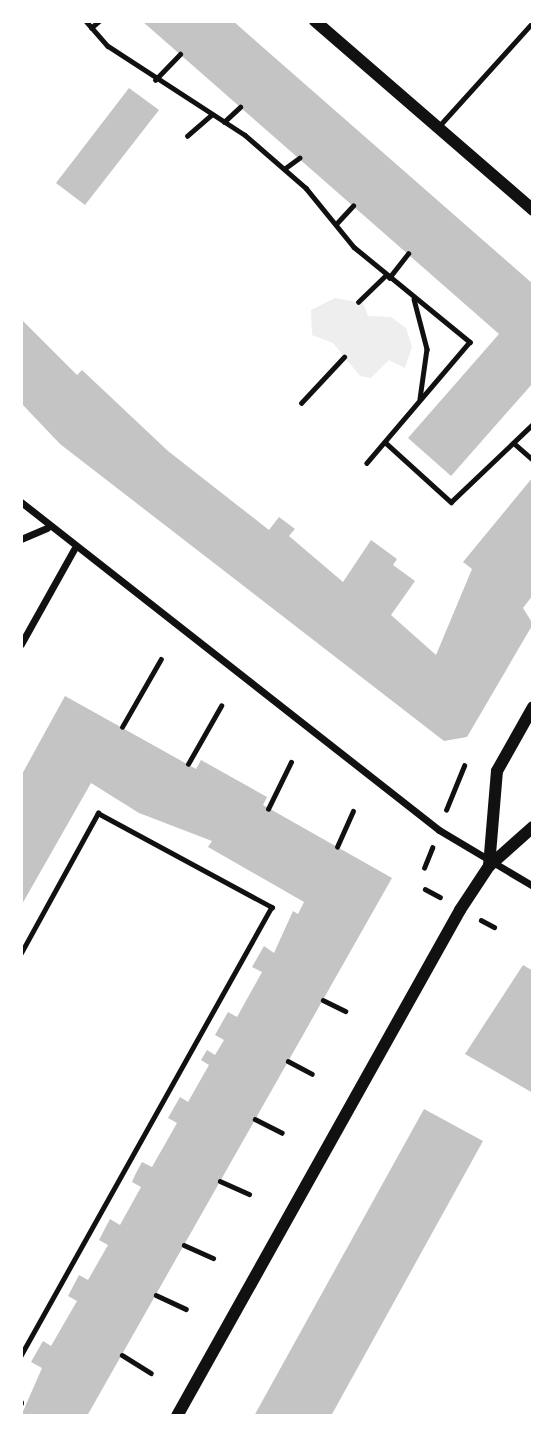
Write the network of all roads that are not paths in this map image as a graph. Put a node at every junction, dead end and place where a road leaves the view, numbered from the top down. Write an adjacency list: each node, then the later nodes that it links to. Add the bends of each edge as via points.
1 (315, 21): 3 (street)
2 (533, 22): 3 (lane)
3 (437, 128): 4 (street)
4 (533, 210)
5 (21, 502): 6 (street)
6 (47, 528): 7 (street); 8 (street)
7 (21, 540)
8 (74, 549): 9 (street); 12 (street)
9 (21, 644)
10 (533, 707): 12 (street, via 497,771)
11 (533, 827): 12 (street)
12 (489, 866): 13 (street); 14 (street)
13 (533, 886)
14 (177, 1416)

